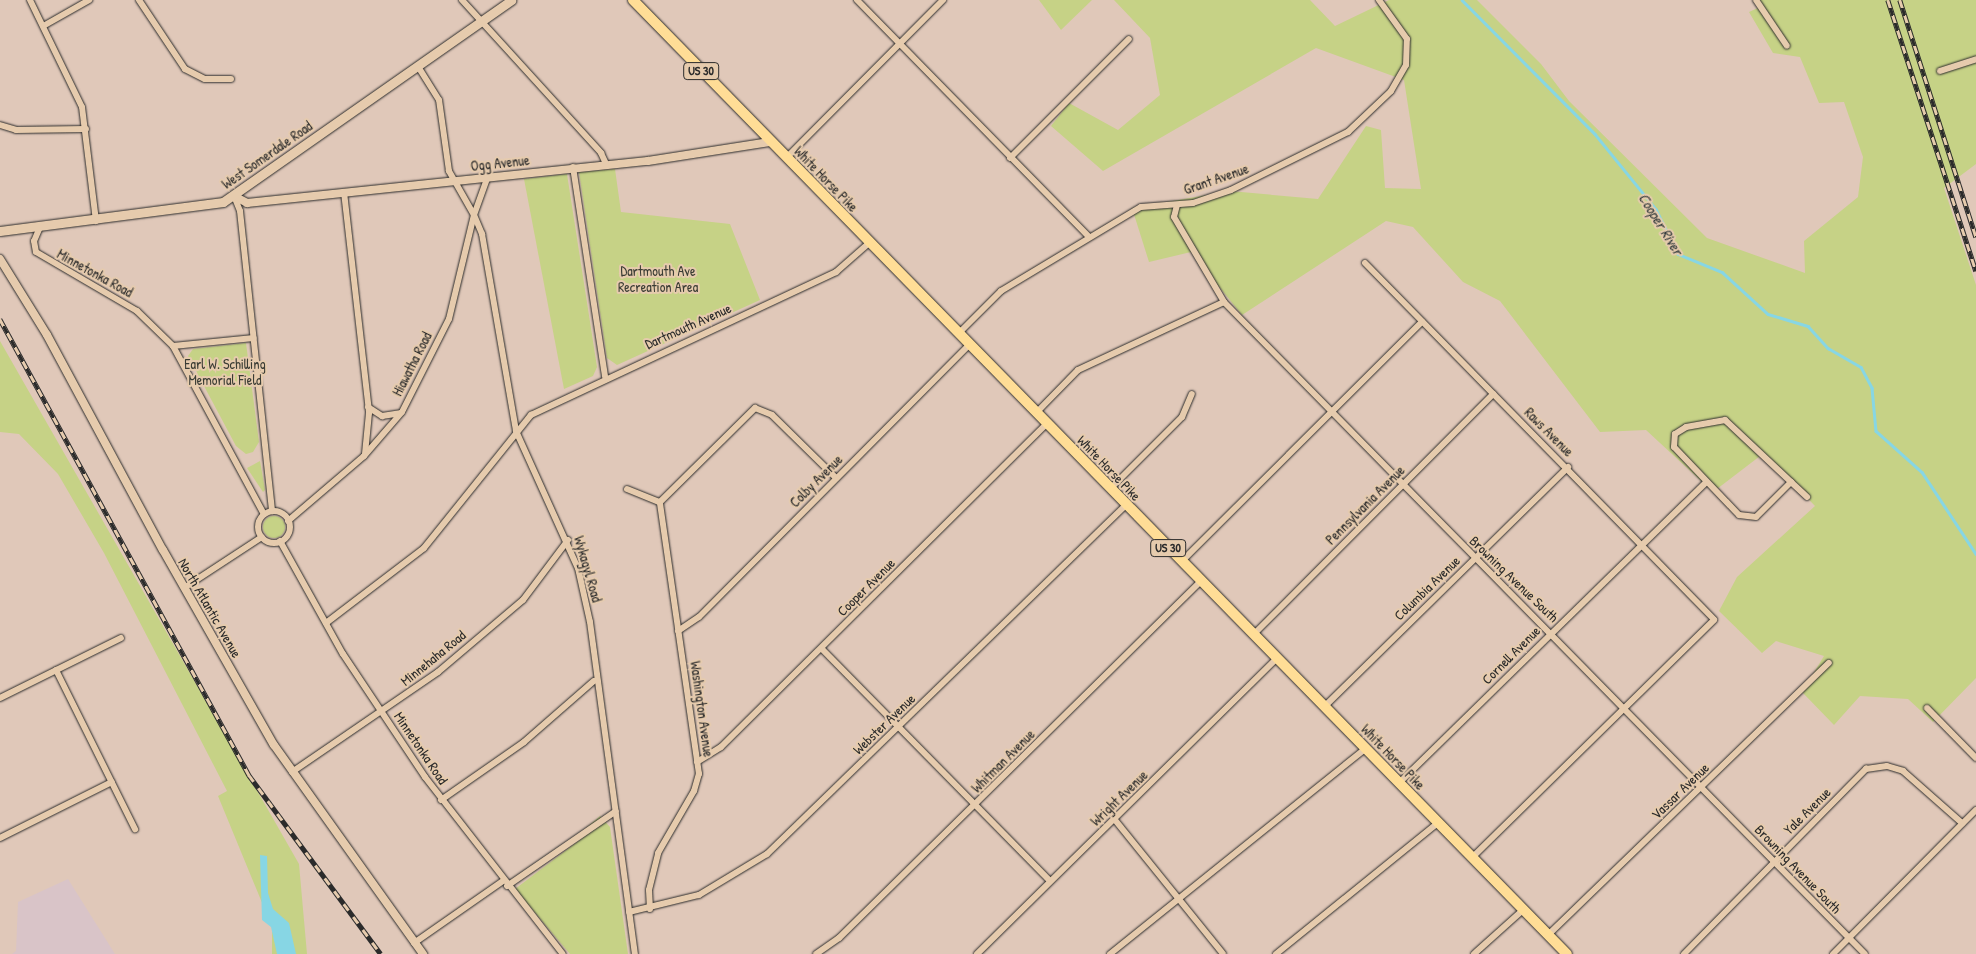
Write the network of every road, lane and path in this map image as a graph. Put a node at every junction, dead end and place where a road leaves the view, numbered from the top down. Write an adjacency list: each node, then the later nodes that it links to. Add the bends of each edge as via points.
1 (30, 0): 12 (street)
2 (88, 0): 12 (street)
3 (139, 0): 19 (street, via 185,70 205,79)
4 (462, 0): 11 (street)
5 (512, 0): 11 (main road, West Somerdale Road)
6 (633, 0): 22 (highway, White Horse Pike / US 30)
7 (857, 0): 14 (street)
8 (943, 0): 14 (street)
9 (1379, 0): 31 (street, Grant Avenue, via 1406,38 1401,79 1333,142 1231,190)
10 (1756, 0): 15 (street)
11 (482, 21): 17 (main road, West Somerdale Road); 25 (street, via 601,153)
12 (45, 25): 21 (street, via 82,107)
13 (1128, 39): 24 (street)
14 (899, 43): 23 (street); 24 (street)
15 (1787, 46)
16 (1976, 59): 18 (street)
17 (418, 66): 28 (street, via 439,100); 30 (main road, West Somerdale Road)
18 (1940, 71)
19 (231, 79)
20 (0, 125): 21 (street, via 16,130)
21 (86, 129): 33 (street)
22 (770, 142): 23 (highway, White Horse Pike / US 30); 25 (street, Ogg Avenue)
23 (786, 158): 37 (highway, White Horse Pike / US 30)
24 (1010, 158): 36 (street)
25 (606, 166): 26 (street, Ogg Avenue)
26 (573, 167): 27 (street, Ogg Avenue); 46 (street)
27 (488, 176): 28 (street, Ogg Avenue); 32 (street)
28 (453, 180): 29 (street, Ogg Avenue); 32 (street)
29 (344, 192): 30 (street, Ogg Avenue, via 247,204); 49 (street)
30 (234, 196): 33 (main road, West Somerdale Road, via 210,207); 43 (street, via 240,212)
31 (1176, 205): 36 (street, Grant Avenue, via 1141,207); 40 (street, Browning Avenue South, via 1174,217)
32 (474, 215): 50 (street, Hiawatha Road, via 449,319); 54 (street, Wykagyl Road, via 482,234)
33 (96, 221): 34 (main road, West Somerdale Road)
34 (40, 227): 35 (main road, West Somerdale Road); 45 (street, Minnetonka Road, via 34,241 46,260 137,311)
35 (0, 232)
36 (1090, 237): 42 (street, Grant Avenue, via 1001,291)
37 (869, 243): 42 (highway, White Horse Pike / US 30); 46 (street, Dartmouth Avenue, via 836,272)
38 (0, 259): 76 (street, North Atlantic Avenue, via 48,335)
39 (1365, 263): 41 (street, Raws Avenue)
40 (1224, 302): 51 (street, via 1078,370); 52 (street, Browning Avenue South)
41 (1422, 322): 48 (street, Raws Avenue); 52 (street)
42 (958, 334): 44 (highway, White Horse Pike / US 30)
43 (254, 338): 45 (street); 66 (street)
44 (969, 345): 51 (highway, White Horse Pike / US 30); 57 (street, Colby Avenue)
45 (173, 346): 67 (street, Minnetonka Road)
46 (605, 377): 54 (street, Dartmouth Avenue, via 531,414)
47 (1192, 394): 62 (street, via 1182,417)
48 (1493, 394): 56 (street, Raws Avenue); 60 (street, Pennsylvania Avenue)
49 (368, 407): 50 (street, via 382,416); 55 (street, via 370,434)
50 (402, 412): 55 (street, Hiawatha Road)
51 (1036, 413): 53 (highway, White Horse Pike / US 30)
52 (1331, 413): 60 (street, Browning Avenue South); 74 (street)
53 (1047, 424): 62 (highway, White Horse Pike / US 30); 82 (street, Cooper Avenue)
54 (516, 431): 70 (street, Wykagyl Road, via 526,462); 77 (street, Dartmouth Avenue, via 424,548)
55 (364, 456): 68 (street, Hiawatha Road)
56 (1568, 467): 72 (street, Raws Avenue); 73 (street, Columbia Avenue)
57 (836, 478): 64 (street, via 762,409 748,413); 78 (street, Colby Avenue, via 699,617)
58 (1791, 482): 59 (street, via 1756,517 1749,519); 59 (street, via 1726,420 1686,426 1675,434 1674,447); 63 (street)
59 (1705, 483): 72 (street, Cornell Avenue)
60 (1403, 486): 73 (street, Browning Avenue South); 80 (street, Pennsylvania Avenue)
61 (627, 489): 64 (street)
62 (1110, 489): 65 (highway, White Horse Pike / US 30)
63 (1807, 497)
64 (660, 502): 78 (street, Washington Avenue)
65 (1126, 505): 74 (highway, White Horse Pike / US 30); 92 (street, Webster Avenue)
66 (272, 511): 67 (street); 68 (street)
67 (264, 514): 69 (street, via 258,528)
68 (288, 521): 71 (street, Hiawatha Road, via 287,535)
69 (262, 537): 71 (street); 76 (street)
70 (568, 540): 86 (street, Wykagyl Road, via 590,622); 91 (street, Minnehaha Road, via 523,600)
71 (280, 541): 77 (street, Minnetonka Road)
72 (1643, 543): 79 (street, Cornell Avenue); 90 (street, Raws Avenue, via 1714,620)
73 (1474, 559): 79 (street, Browning Avenue South); 88 (street, Columbia Avenue)
74 (1182, 561): 75 (highway, White Horse Pike / US 30)
75 (1202, 580): 80 (highway, White Horse Pike / US 30); 101 (street, Whitman Avenue)
76 (184, 588): 96 (street, North Atlantic Avenue)
77 (326, 623): 91 (street, Minnetonka Road)
78 (678, 631): 95 (street, Washington Avenue)
79 (1551, 633): 90 (street, Browning Avenue South); 98 (street, Cornell Avenue)
80 (1254, 634): 83 (highway, White Horse Pike / US 30)
81 (121, 638): 85 (street)
82 (822, 649): 92 (street); 95 (street, Cooper Avenue, via 721,747)
83 (1277, 658): 88 (highway, White Horse Pike / US 30); 104 (street, Wright Avenue)
84 (1829, 663): 99 (street, Vassar Avenue)
85 (56, 670): 87 (street); 97 (street)
86 (594, 681): 100 (street, via 524,742); 103 (street, Wykagyl Road)
87 (0, 698)
88 (1325, 706): 93 (highway, White Horse Pike / US 30)
89 (1927, 708): 94 (street)
90 (1624, 711): 99 (street, Browning Avenue South); 109 (street)
91 (382, 713): 96 (street, Minnehaha Road); 100 (street, Minnetonka Road)
92 (899, 726): 101 (street); 114 (street, Webster Avenue, via 756,863 699,895)
93 (1366, 748): 98 (highway, White Horse Pike / US 30); 113 (street)
94 (1976, 758)
95 (697, 762): 114 (street, Washington Avenue, via 694,792 655,863)
96 (292, 772): 119 (street, North Atlantic Avenue)
97 (112, 782): 107 (street); 108 (street)
98 (1399, 783): 105 (highway, White Horse Pike / US 30)
99 (1701, 789): 110 (street, Browning Avenue South); 117 (street, Vassar Avenue)
100 (441, 800): 112 (street, Minnetonka Road)
101 (976, 806): 111 (street); 123 (street, Whitman Avenue, via 839,938)
102 (1976, 810): 106 (street)
103 (616, 811): 112 (street); 116 (street, Wykagyl Road)
104 (1115, 820): 111 (street, Wright Avenue); 113 (street)
105 (1439, 822): 109 (highway, White Horse Pike / US 30); 127 (street)
106 (1962, 823): 110 (street, Yale Avenue, via 1903,771 1887,766 1866,769); 118 (street)
107 (135, 829)
108 (0, 838)
109 (1474, 856): 115 (highway, White Horse Pike / US 30)
110 (1774, 862): 118 (street, Browning Avenue South); 130 (street, Yale Avenue)
111 (1050, 881): 124 (street, Wright Avenue)
112 (505, 884): 119 (street); 121 (street, Minnetonka Road)
113 (1178, 899): 125 (street); 126 (street)
114 (650, 909): 116 (street, Webster Avenue)
115 (1524, 909): 117 (highway, White Horse Pike / US 30); 128 (street)
116 (629, 912): 122 (street, Wykagyl Road)
117 (1548, 935): 129 (highway, White Horse Pike / US 30)
118 (1848, 938): 131 (street); 132 (street, Browning Avenue South)
119 (414, 943): 120 (street, North Atlantic Avenue)
120 (423, 954)
121 (563, 954)
122 (635, 954)
123 (816, 954)
124 (977, 954)
125 (1110, 954)
126 (1223, 954)
127 (1276, 954)
128 (1474, 954)
129 (1566, 954)
130 (1684, 954)
131 (1833, 954)
132 (1865, 954)

